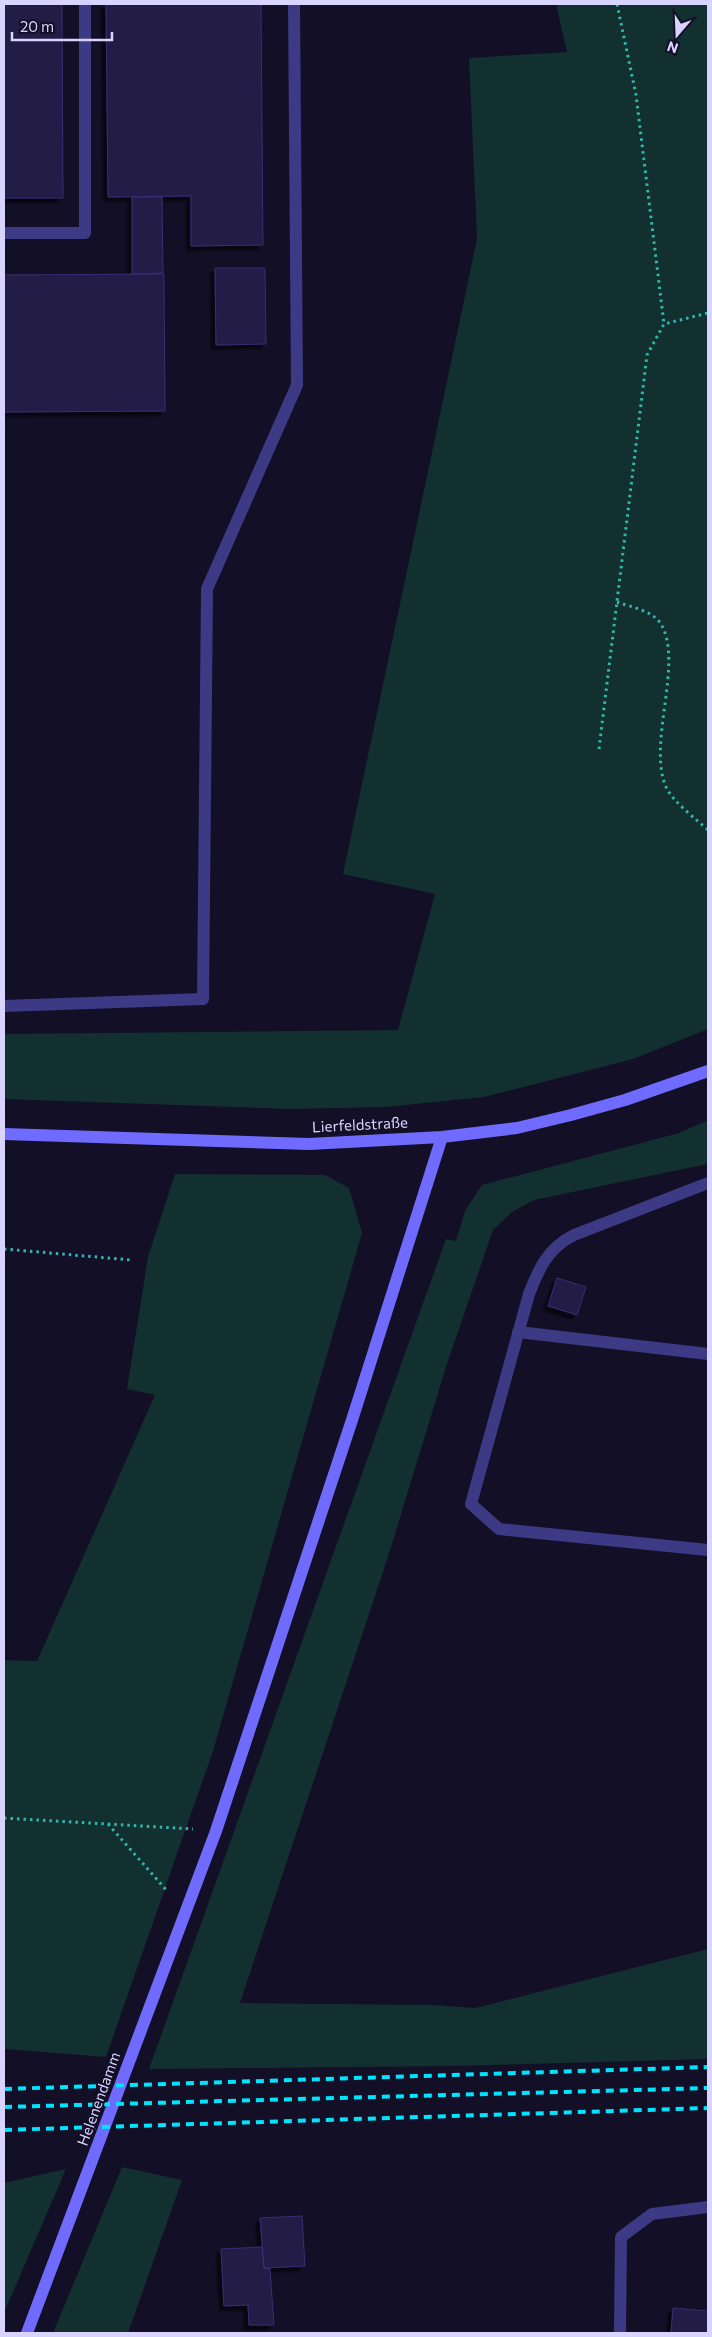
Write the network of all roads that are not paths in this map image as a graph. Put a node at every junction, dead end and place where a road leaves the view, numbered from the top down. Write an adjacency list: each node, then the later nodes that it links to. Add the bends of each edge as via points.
1 (85, 4): 3 (lane, via 85,233)
2 (294, 4): 4 (lane, via 297,385 206,590 203,999)
3 (4, 233)
4 (4, 1006)
5 (708, 1071): 7 (street, Lierfeldstraße, via 572,1115 517,1128)
6 (4, 1134): 7 (street, Lierfeldstraße, via 309,1144)
7 (442, 1136): 13 (street, Helenendamm, via 216,1831)
8 (708, 1183): 9 (lane, via 574,1235 557,1246 537,1274)
9 (518, 1332): 10 (lane); 11 (lane, via 471,1504 499,1529)
10 (708, 1354)
11 (708, 1550)
12 (708, 2207): 14 (lane, via 652,2214 621,2237)
13 (27, 2333)
14 (620, 2333)

